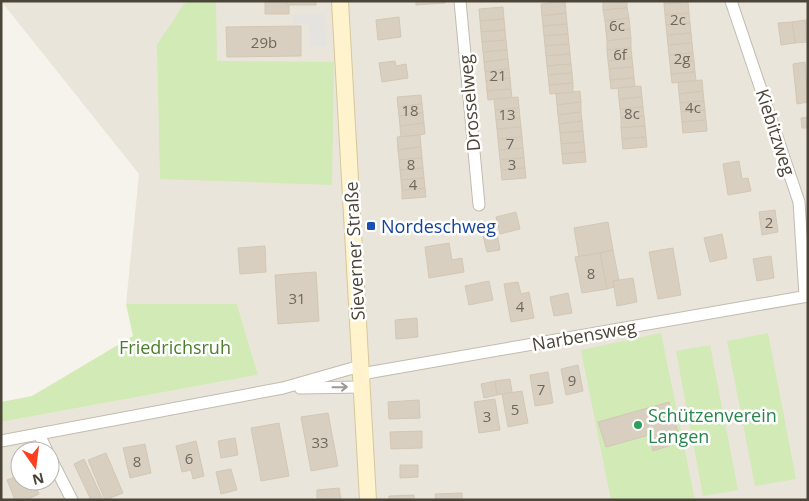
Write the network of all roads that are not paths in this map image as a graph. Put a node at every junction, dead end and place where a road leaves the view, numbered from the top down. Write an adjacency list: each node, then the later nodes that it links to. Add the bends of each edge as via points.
1 (340, 1): 6 (main road, Sieverner Straße)
2 (460, 1): 4 (street, Drosselweg)
3 (731, 1): 5 (street, Kiebitzweg, via 799,202)
4 (479, 206)
5 (806, 296): 6 (street, Narbensweg)
6 (361, 375): 7 (street); 7 (street, one-way to 6); 13 (main road, Sieverner Straße)
7 (283, 388): 8 (street)
8 (39, 434): 9 (street); 10 (street)
9 (1, 441)
10 (42, 441)
11 (60, 477): 12 (street)
12 (72, 500)
13 (368, 500)

